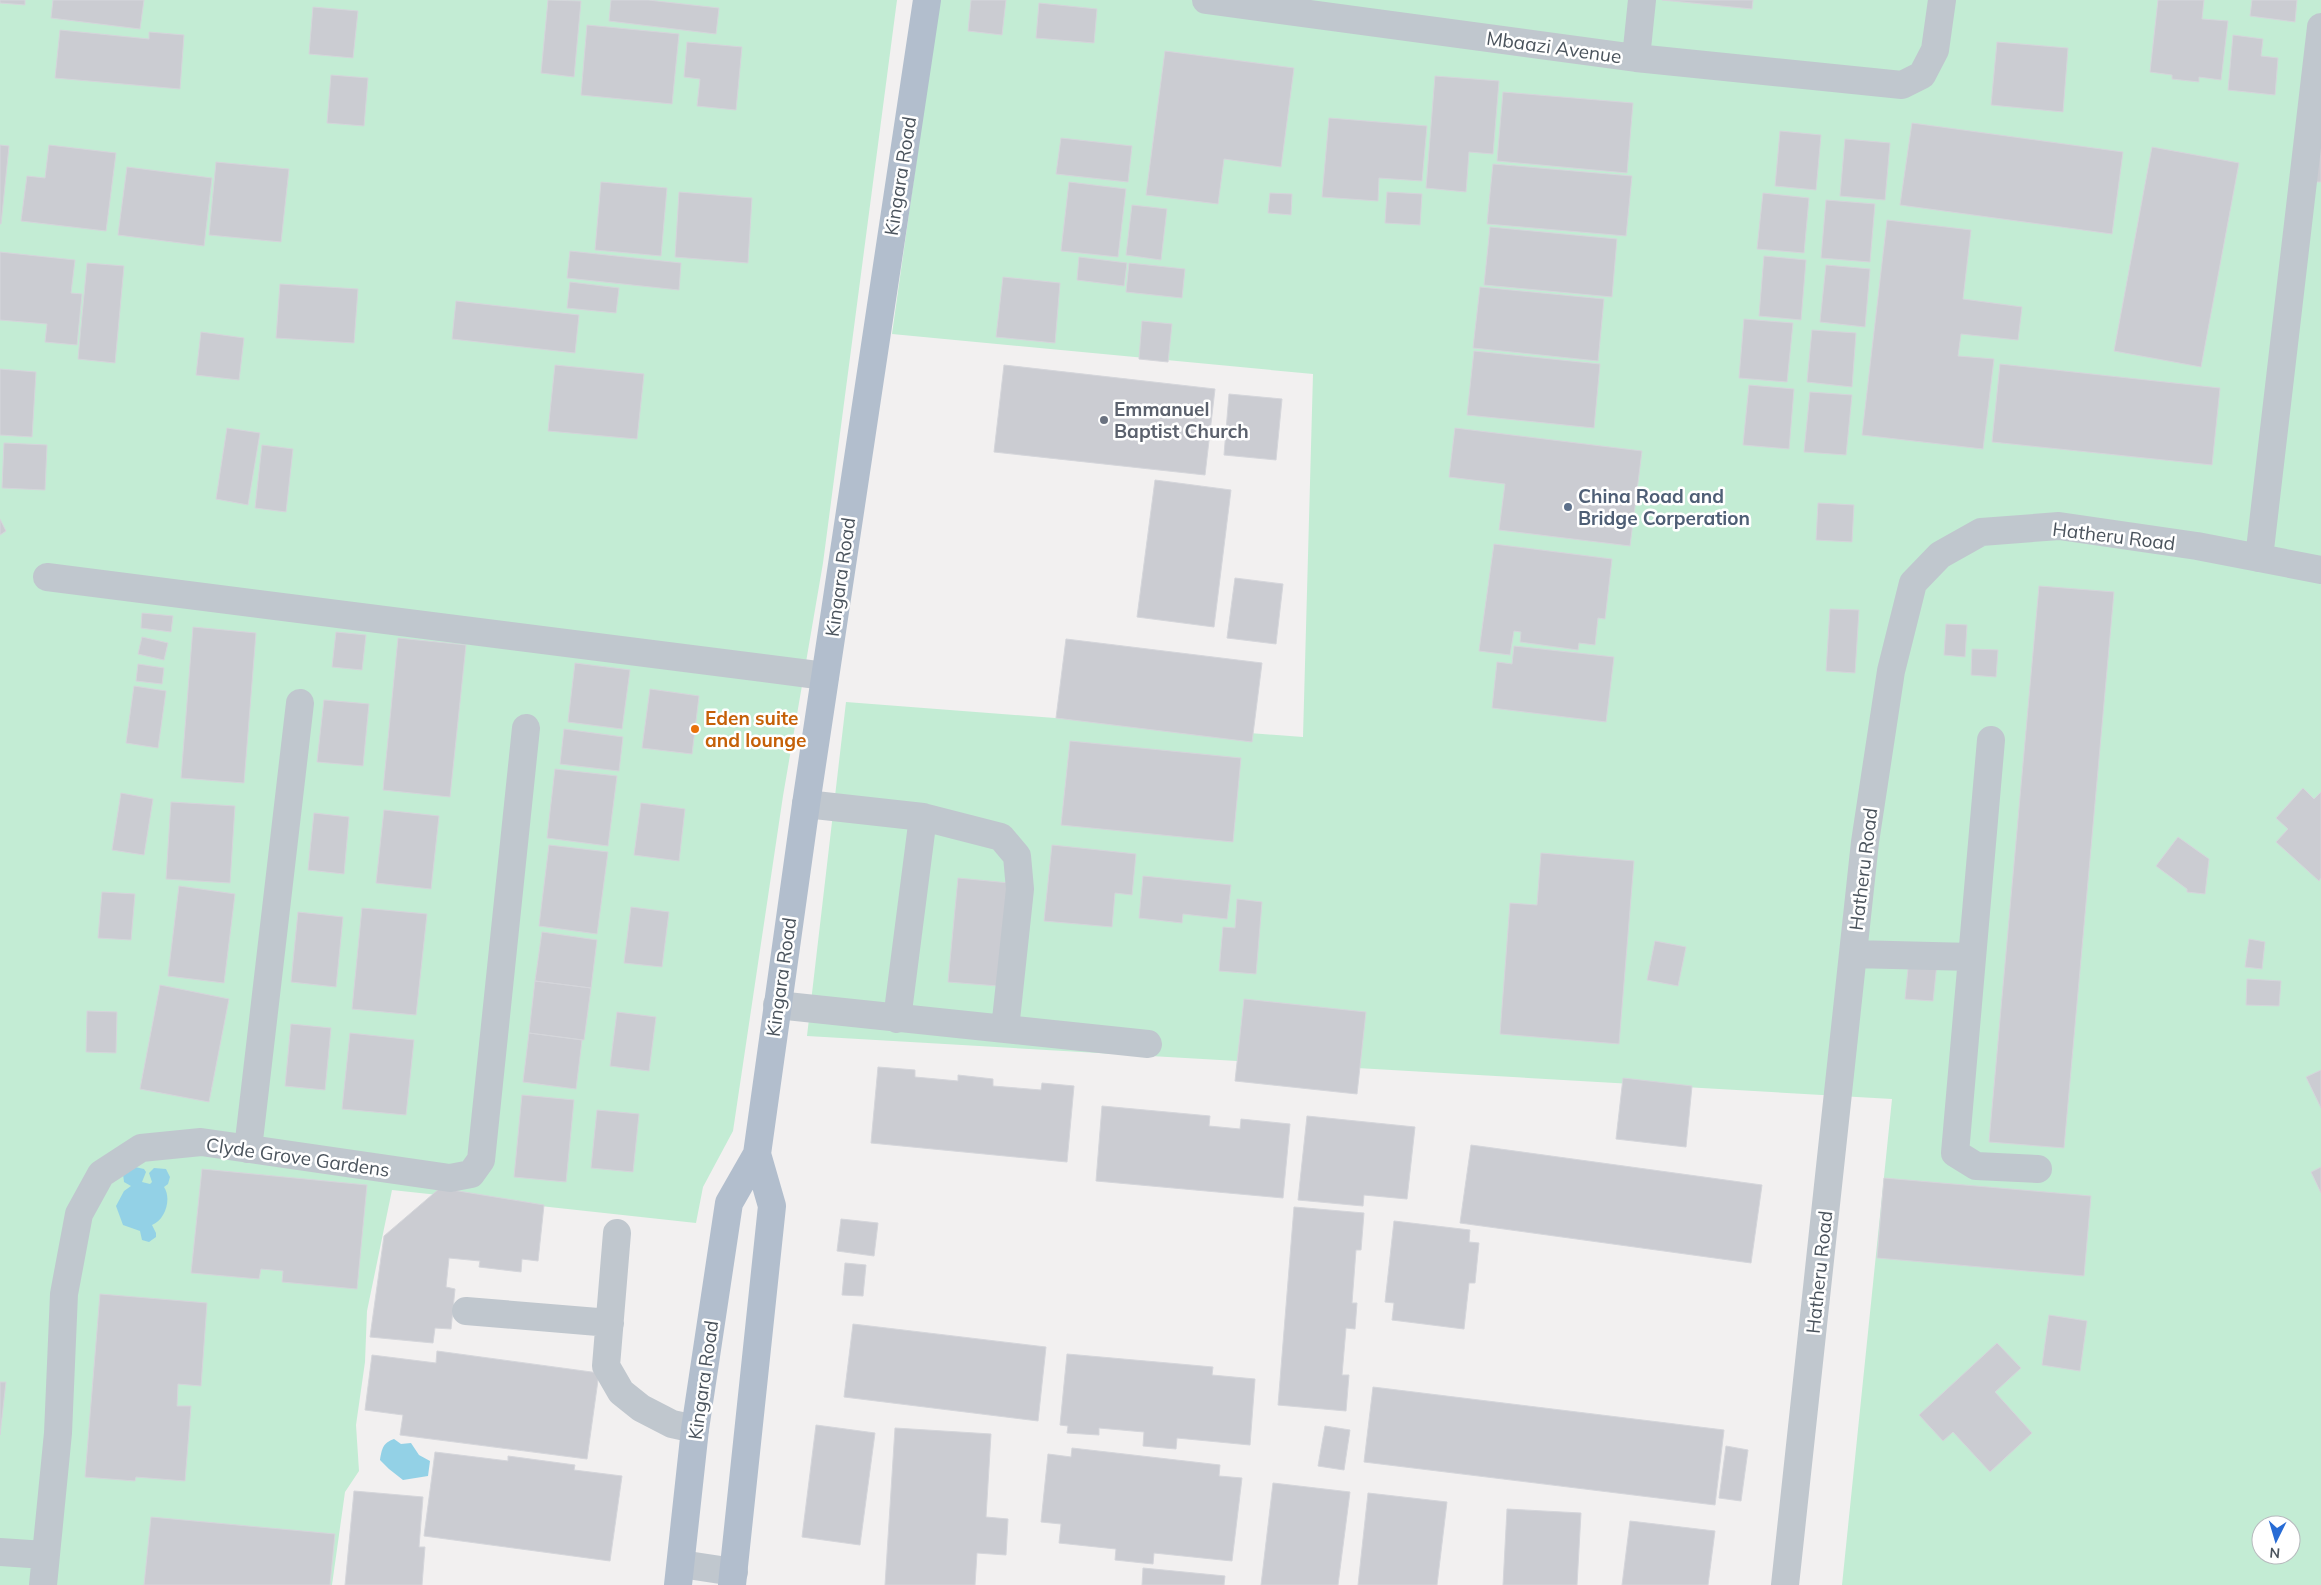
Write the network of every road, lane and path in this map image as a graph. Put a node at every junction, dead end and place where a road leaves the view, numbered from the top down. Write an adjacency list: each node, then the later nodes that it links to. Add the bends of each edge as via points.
1 (927, 0): 10 (main road, Kingara Road)
2 (1206, 0): 6 (street, Mbaazi Avenue)
3 (1642, 0): 6 (street)
4 (1942, 0): 6 (street, Mbaazi Avenue, via 1935,50 1922,75 1902,85)
5 (2321, 27): 7 (street)
6 (1636, 58)
7 (2259, 558): 8 (street, Hatheru Road); 16 (street, Hatheru Road, via 2059,526 1981,532 1940,555 1913,583 1891,671 1865,842)
8 (2321, 570)
9 (47, 577): 10 (street)
10 (826, 676): 14 (main road, Kingara Road)
11 (300, 703): 22 (street)
12 (526, 728): 22 (street, Clyde Grove Gardens, via 481,1160 470,1174 450,1178)
13 (1991, 740): 17 (street)
14 (806, 804): 15 (street); 18 (main road, Kingara Road)
15 (923, 816): 19 (street); 20 (street, via 1001,837 1017,856 1020,889)
16 (1853, 954): 17 (street); 34 (street, Hatheru Road)
17 (1972, 957): 24 (street, via 1955,1153 1976,1166)
18 (777, 1005): 19 (street); 23 (main road, Kingara Road)
19 (897, 1019): 20 (street)
20 (1005, 1029): 21 (street)
21 (1148, 1044)
22 (248, 1149): 30 (street, Clyde Grove Gardens, via 201,1142 141,1148 101,1174 79,1214 64,1294 58,1434)
23 (757, 1154): 28 (main road, Kingara Road, via 729,1202); 32 (main road, Kingara Road, via 772,1206)
24 (2038, 1169)
25 (617, 1233): 27 (street)
26 (466, 1311): 27 (street)
27 (610, 1323): 28 (street, via 606,1366 621,1392 641,1408 672,1424)
28 (696, 1429): 31 (main road, Kingara Road)
29 (0, 1552): 30 (street)
30 (45, 1555): 33 (street, Clyde Grove Gardens)
31 (679, 1574): 32 (street)
32 (733, 1579)
33 (43, 1585)
34 (1785, 1585)

